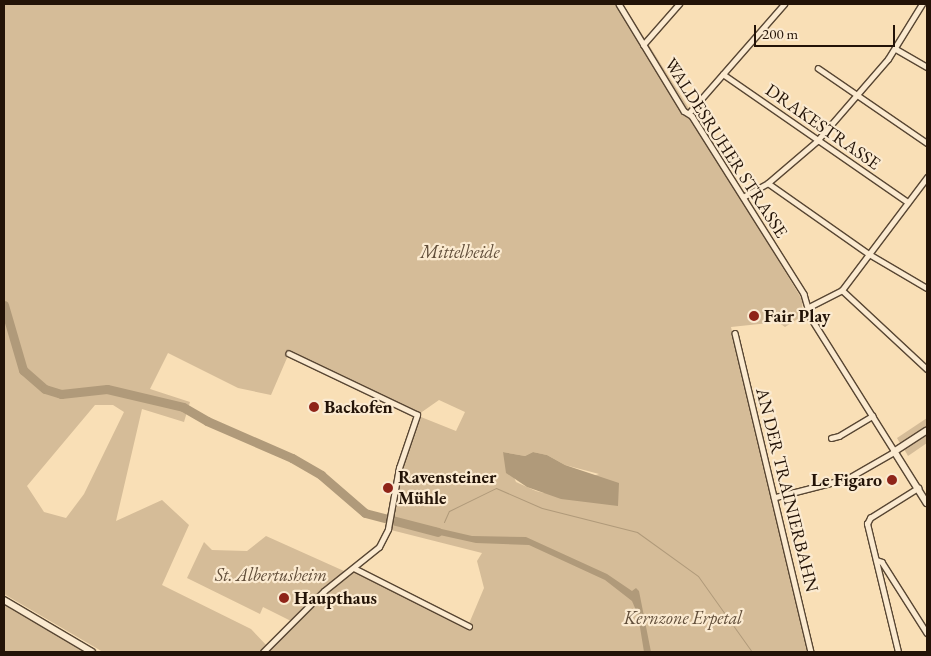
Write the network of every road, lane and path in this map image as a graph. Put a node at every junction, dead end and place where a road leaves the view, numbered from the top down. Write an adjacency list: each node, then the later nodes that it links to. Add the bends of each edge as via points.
1 (619, 4): 5 (street, WALDESRUHER STRASSE)
2 (679, 4): 5 (street)
3 (784, 4): 9 (street)
4 (922, 4): 6 (street)
5 (644, 46): 11 (street, WALDESRUHER STRASSE, via 684,111)
6 (896, 49): 8 (street); 10 (street)
7 (818, 68): 10 (street)
8 (927, 68)
9 (723, 74): 11 (street); 12 (street, DRAKESTRASSE)
10 (856, 95): 12 (street); 13 (street)
11 (689, 113): 16 (street, WALDESRUHER STRASSE)
12 (817, 141): 15 (street); 17 (street, DRAKESTRASSE)
13 (927, 143)
14 (927, 177): 17 (street)
15 (768, 183): 16 (street); 18 (street)
16 (743, 197): 21 (street, WALDESRUHER STRASSE)
17 (908, 202): 18 (street)
18 (869, 254): 19 (street); 20 (street)
19 (927, 288)
20 (842, 290): 21 (street); 24 (street)
21 (809, 307): 25 (street, WALDESRUHER STRASSE, via 811,318)
22 (735, 334): 30 (street, AN DER TRAINIERBAHN)
23 (288, 354): 33 (street, via 417,415 399,468 388,526 375,551)
24 (927, 368)
25 (872, 416): 27 (street); 28 (street, WALDESRUHER STRASSE)
26 (927, 431): 28 (street)
27 (831, 438)
28 (895, 452): 29 (street); 30 (street, via 848,479)
29 (918, 488): 31 (street); 32 (street, via 868,521)
30 (774, 498): 39 (street, AN DER TRAINIERBAHN)
31 (927, 503)
32 (876, 560): 36 (street, via 882,562); 40 (street)
33 (354, 568): 35 (street); 38 (street, via 324,591)
34 (4, 600): 37 (main road)
35 (469, 626)
36 (927, 633)
37 (92, 652)
38 (263, 652)
39 (811, 652)
40 (898, 652)

